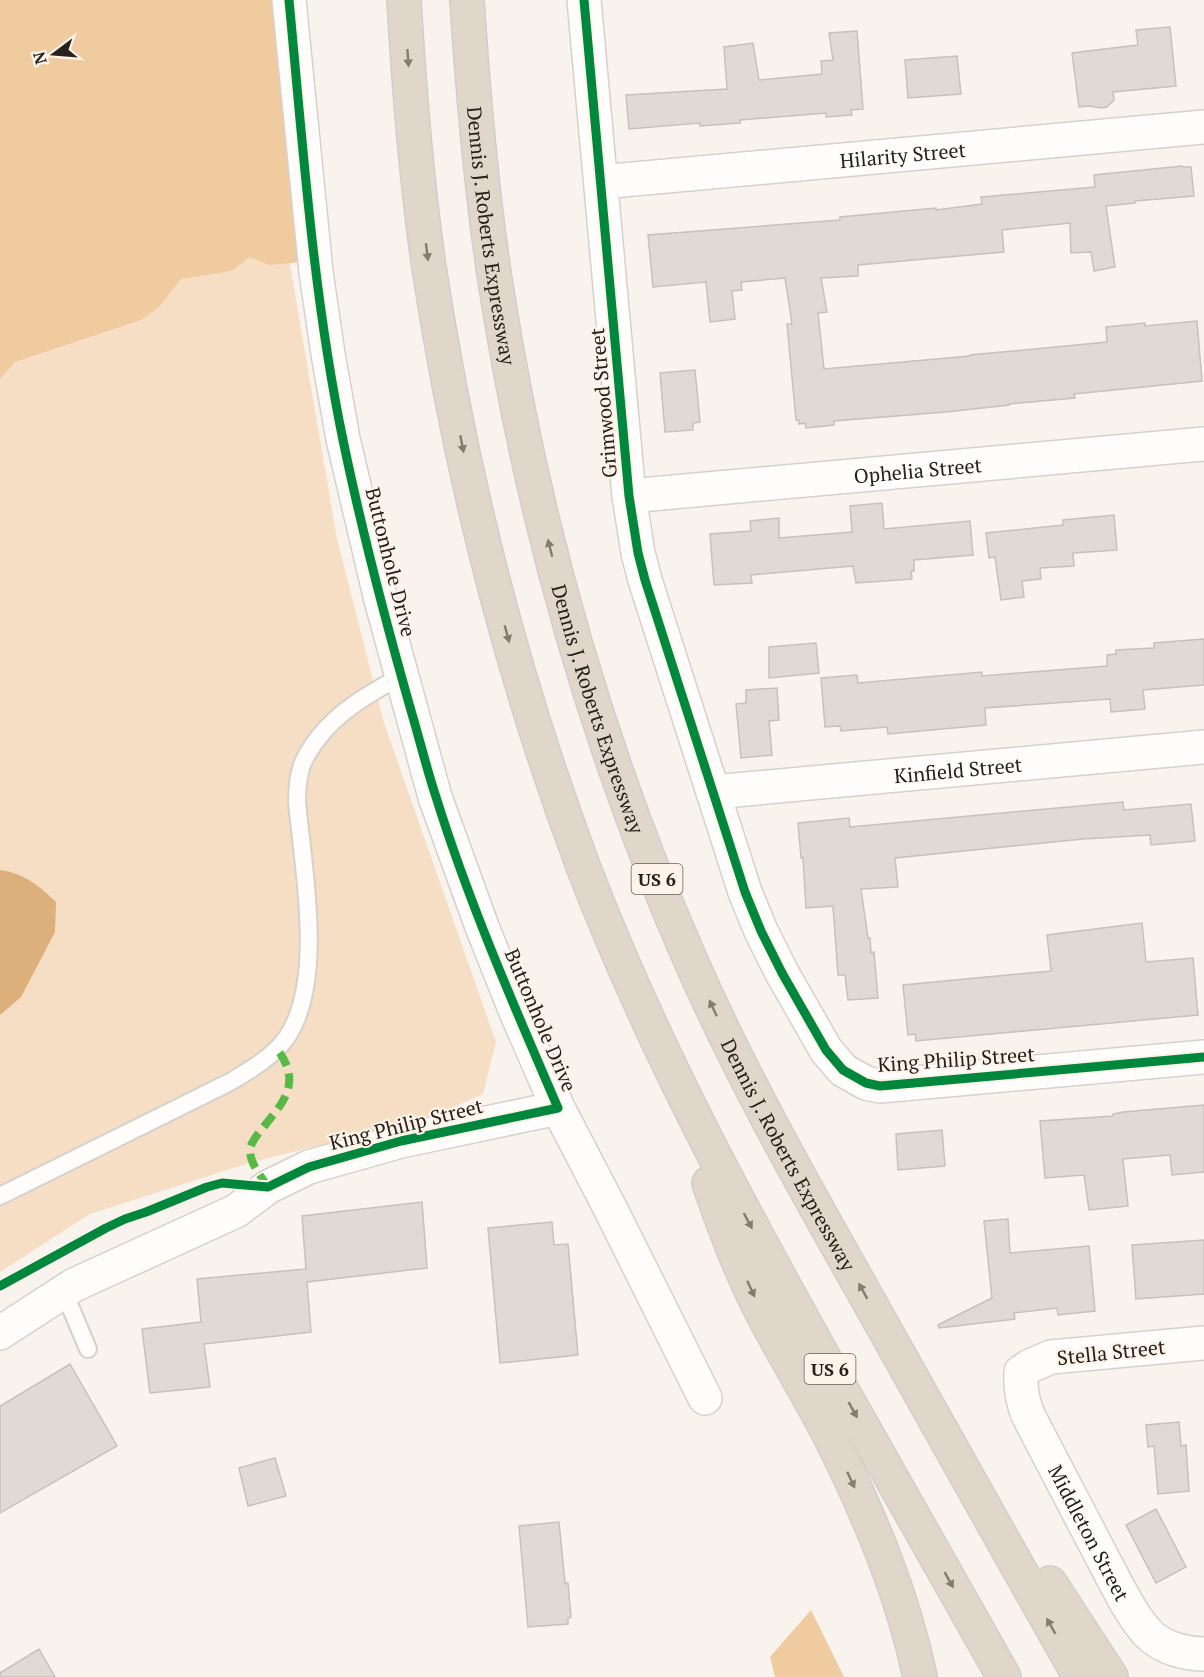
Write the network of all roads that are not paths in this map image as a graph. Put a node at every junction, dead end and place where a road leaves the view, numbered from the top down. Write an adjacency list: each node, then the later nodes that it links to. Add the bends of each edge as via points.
1 (289, 0): 9 (street, Buttonhole Drive, via 327,354 361,520)
2 (404, 0): 12 (highway, US 6, one-way to 12, via 428,261 489,569 517,669 583,866)
3 (467, 0): 17 (highway, Dennis J. Roberts Expressway / US 6, one-way to 3, via 780,1142 695,969 650,864 585,675 533,481 499,302 482,179)
4 (584, 0): 6 (street, Grimwood Street)
5 (1204, 127): 6 (street, Hilarity Street)
6 (601, 182): 8 (street, Grimwood Street)
7 (1204, 444): 8 (street, Ophelia Street)
8 (629, 496): 11 (street, Grimwood Street, via 645,580)
9 (401, 676): 14 (street, Buttonhole Drive, via 457,860); 15 (lane, via 339,715 306,754 302,766 297,802 309,948 303,999 287,1038 255,1067 230,1082)
10 (1204, 747): 11 (street, Kinfield Street)
11 (713, 792): 13 (street, King Philip Street, via 760,931 826,1050 854,1077 891,1086)
12 (665, 1057): 24 (highway, one-way to 24, via 739,1263 873,1529); 25 (highway, US 6, one-way to 25, via 760,1243)
13 (1204, 1057)
14 (558, 1108): 16 (street, King Philip Street, via 401,1141 309,1167 268,1188 236,1211); 22 (street, Buttonhole Drive)
15 (0, 1196)
16 (64, 1292): 18 (street, King Philip Street); 20 (lane)
17 (880, 1321): 26 (highway, Dennis J. Roberts Expressway / US 6, one-way to 17); 27 (highway)
18 (0, 1333)
19 (1204, 1343): 21 (street, Stella Street, via 1052,1357)
20 (88, 1349)
21 (1021, 1372): 23 (street, Middleton Street, via 1020,1387 1028,1415 1137,1620 1165,1645)
22 (705, 1398)
23 (1204, 1654)
24 (920, 1677)
25 (1004, 1677)
26 (1080, 1677)
27 (1111, 1677)

